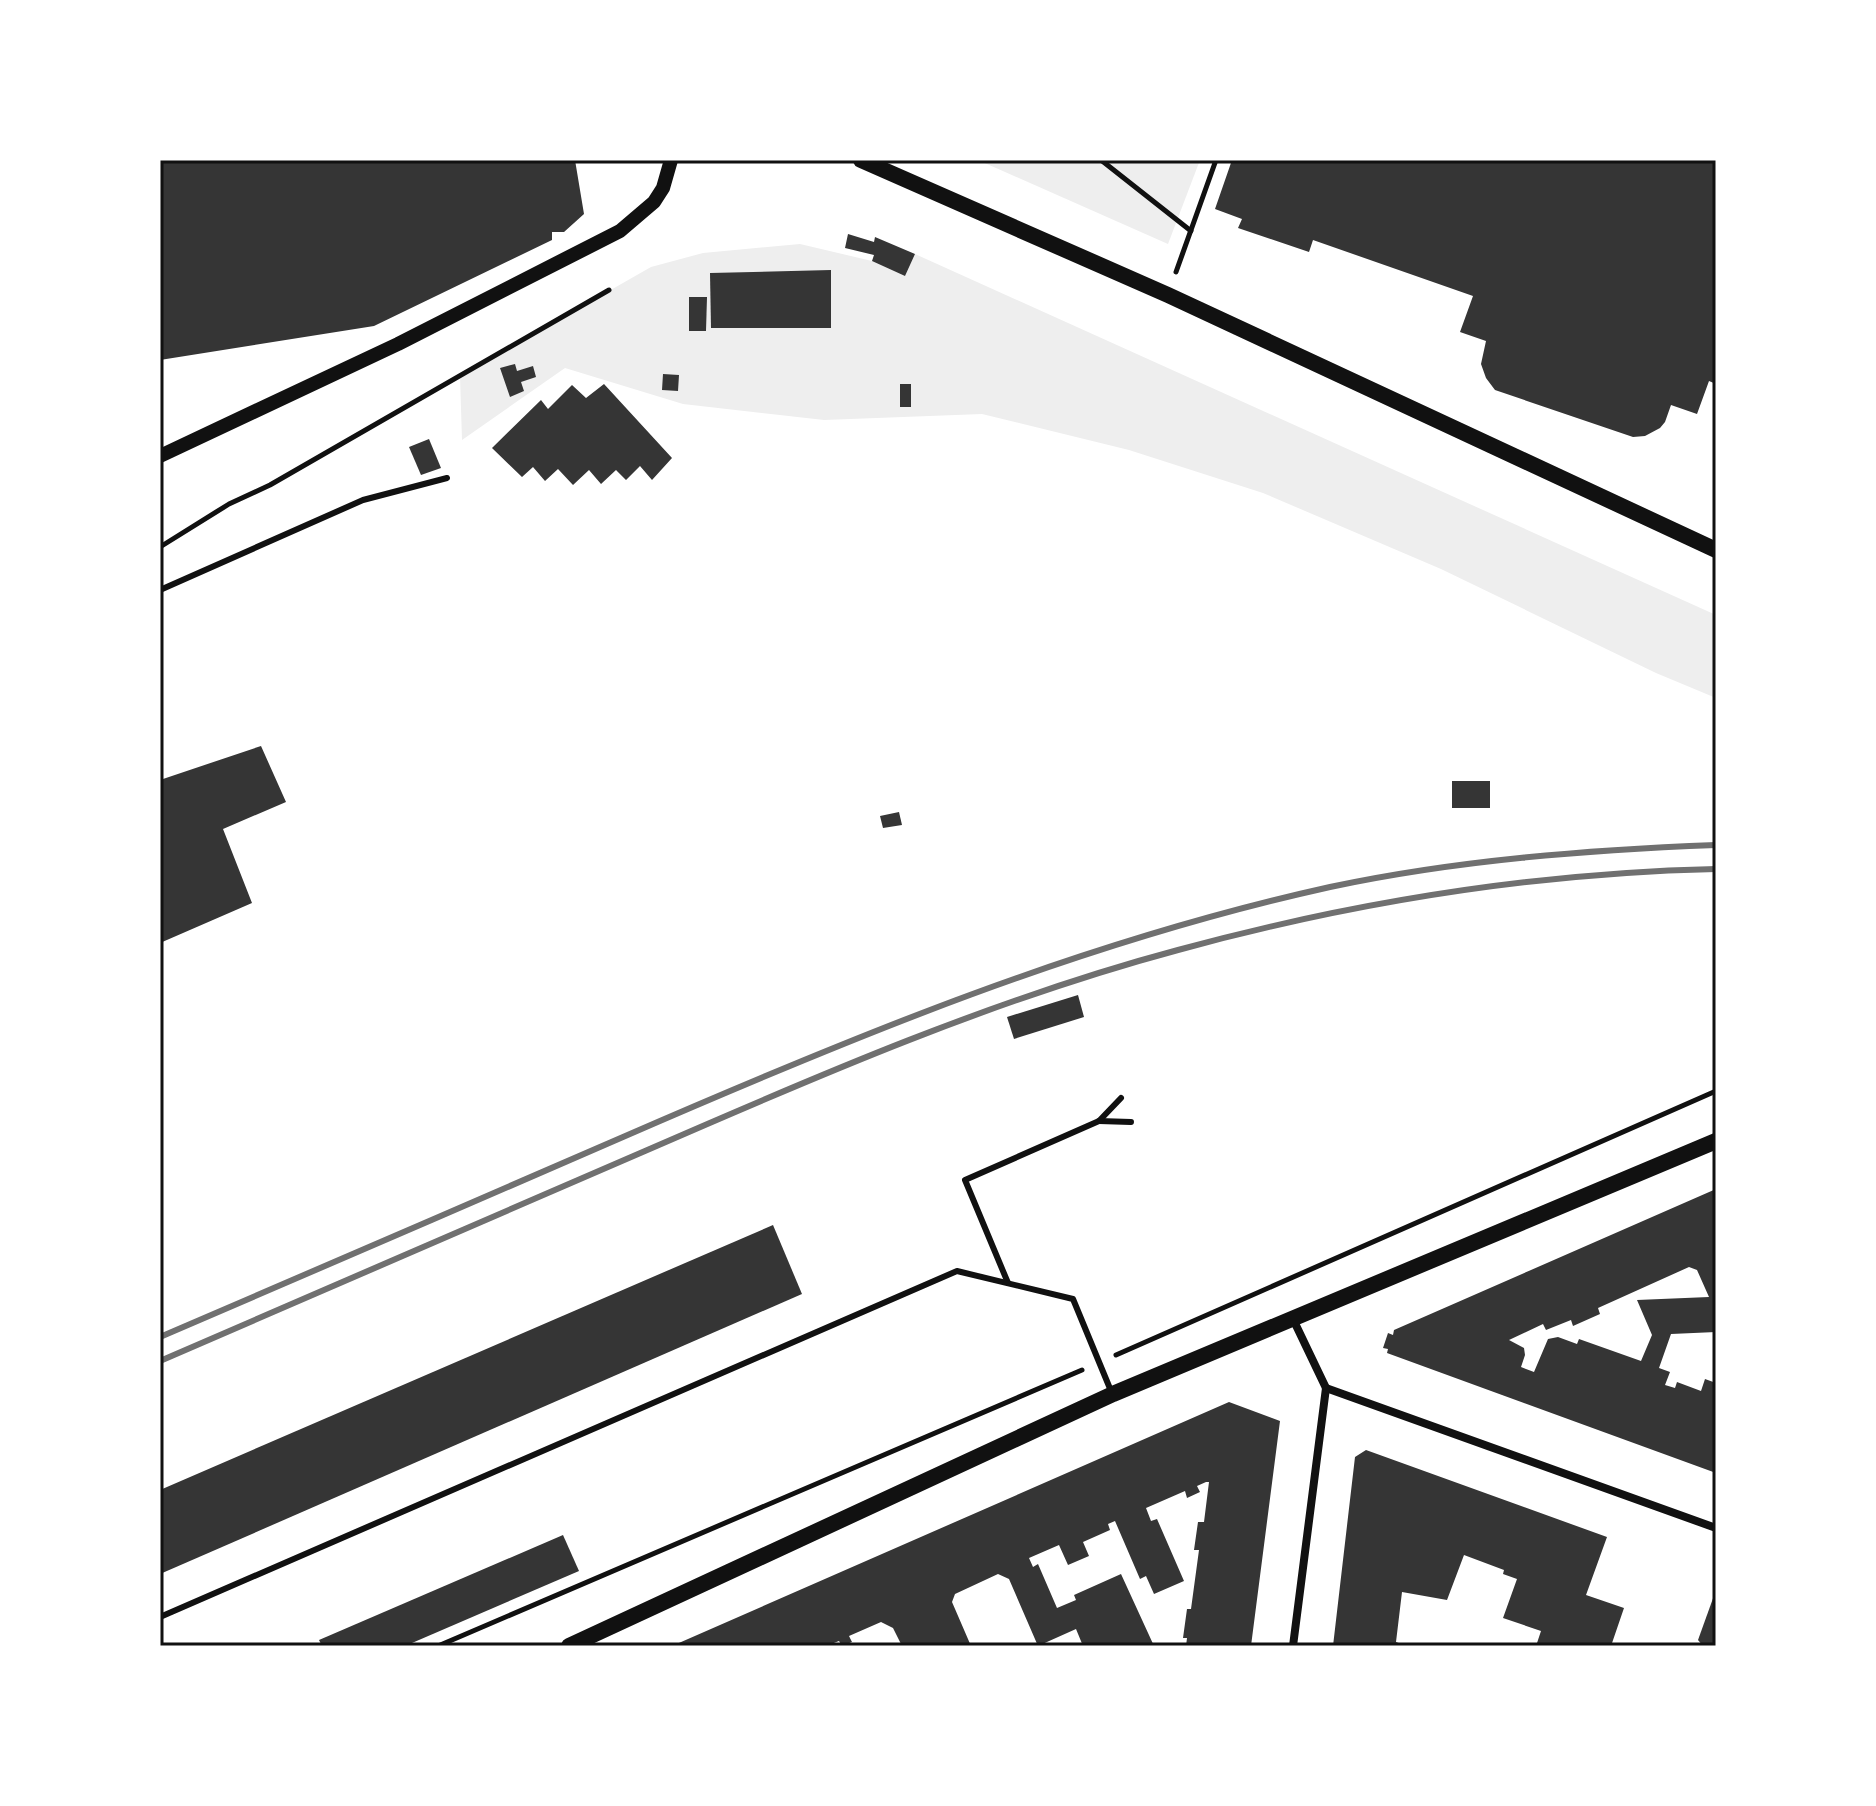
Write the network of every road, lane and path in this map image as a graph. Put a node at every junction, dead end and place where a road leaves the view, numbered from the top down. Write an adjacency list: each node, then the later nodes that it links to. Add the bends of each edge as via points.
1 (671, 160): 8 (street, via 654,202 620,231)
2 (861, 160): 7 (main road)
3 (1101, 160): 5 (path)
4 (1216, 160): 5 (path)
5 (1191, 231): 7 (path)
6 (609, 290): 10 (path)
7 (1168, 295): 11 (main road)
8 (160, 456)
9 (447, 478): 12 (lane, via 363,500)
10 (160, 547)
11 (1716, 550)
12 (160, 590)
13 (1121, 1098): 14 (lane)
14 (1099, 1121): 15 (lane); 17 (lane, via 965,1180)
15 (1131, 1122)
16 (1716, 1141): 18 (main road)
17 (1008, 1283): 20 (lane, via 1073,1299); 22 (lane, via 957,1271)
18 (1293, 1318): 19 (street); 20 (main road)
19 (1326, 1388): 21 (street); 24 (street)
20 (1113, 1394): 23 (main road)
21 (1716, 1528)
22 (160, 1617)
23 (569, 1646)
24 (1293, 1646)

